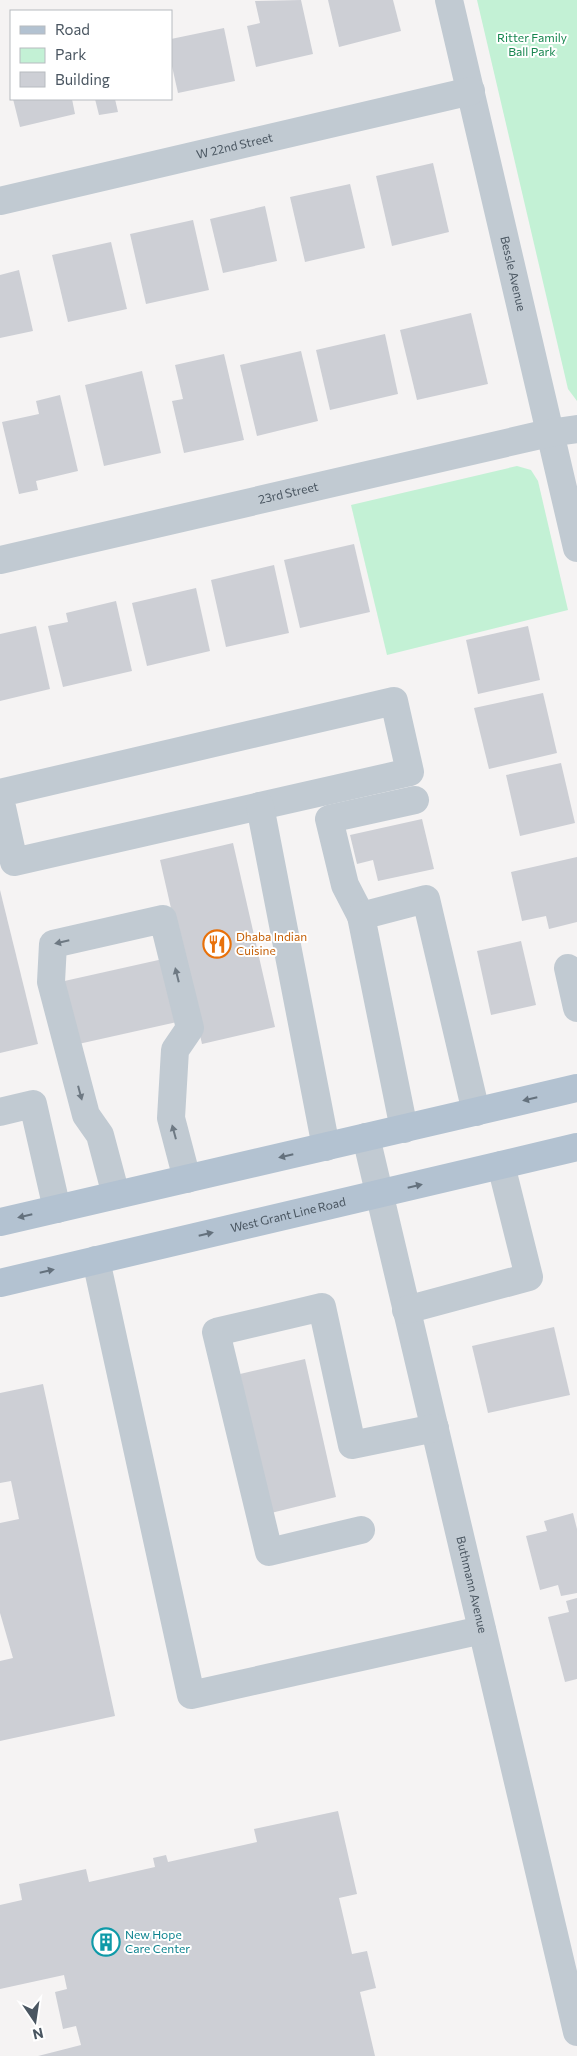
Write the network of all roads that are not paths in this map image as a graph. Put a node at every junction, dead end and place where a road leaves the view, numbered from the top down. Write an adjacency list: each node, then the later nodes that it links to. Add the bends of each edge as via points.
1 (449, 0): 2 (street, Bessle Avenue)
2 (470, 91): 3 (street, W 22nd Street); 5 (street, Bessle Avenue)
3 (0, 201)
4 (577, 429): 5 (street, 23rd Street)
5 (549, 433): 6 (street, Bessle Avenue); 7 (street, 23rd Street)
6 (577, 548)
7 (0, 560)
8 (0, 793): 11 (street, via 394,701 410,772)
9 (0, 798): 11 (street, via 14,862)
10 (415, 800): 12 (street, via 329,819 345,885)
11 (260, 806): 20 (street)
12 (361, 916): 17 (street, via 426,899); 18 (street)
13 (568, 968): 14 (street)
14 (577, 1008)
15 (577, 1088): 17 (main road, one-way to 17)
16 (0, 1112): 26 (street, via 33,1104)
17 (476, 1112): 18 (main road)
18 (404, 1129): 19 (main road)
19 (366, 1137): 20 (main road); 24 (street, Buthmann Avenue)
20 (326, 1147): 23 (main road, one-way to 23)
21 (577, 1147): 22 (main road, West Grant Line Road)
22 (501, 1166): 24 (main road, West Grant Line Road, one-way to 22); 30 (street, via 529,1278)
23 (187, 1179): 25 (main road); 25 (street, one-way to 25, via 171,1118 176,1050 190,1028 163,919 53,944 51,982 86,1115 100,1135)
24 (379, 1194): 28 (main road, West Grant Line Road, one-way to 24); 30 (street, Buthmann Avenue)
25 (116, 1195): 26 (main road)
26 (57, 1209): 27 (main road, one-way to 27)
27 (0, 1222)
28 (96, 1260): 29 (main road, West Grant Line Road, one-way to 28); 33 (street, via 191,1695)
29 (0, 1283)
30 (406, 1310): 31 (street, Buthmann Avenue)
31 (434, 1428): 32 (street, via 352,1446 322,1308 216,1332 269,1552); 33 (street, Buthmann Avenue)
32 (361, 1530)
33 (482, 1630): 34 (street, Buthmann Avenue)
34 (577, 2032)

